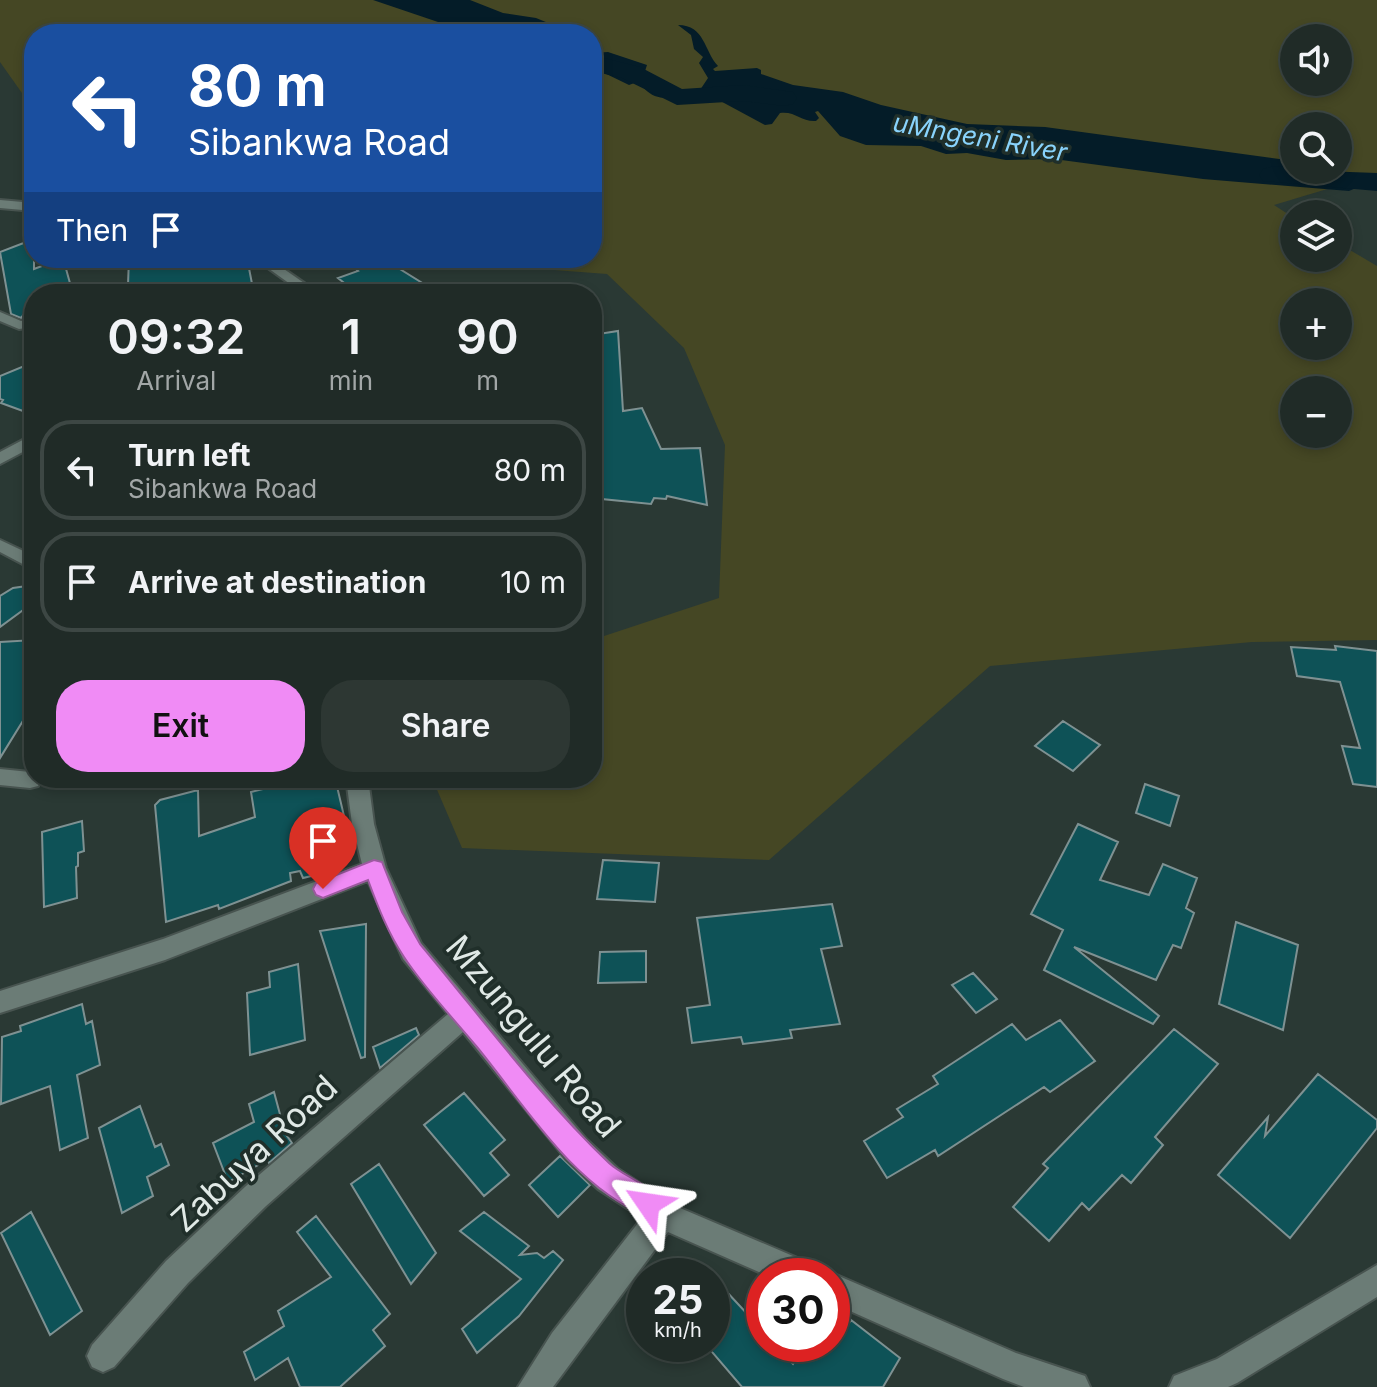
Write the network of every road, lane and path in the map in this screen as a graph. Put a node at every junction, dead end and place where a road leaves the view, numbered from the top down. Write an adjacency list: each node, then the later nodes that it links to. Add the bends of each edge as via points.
1 (0, 204): 2 (street)
2 (24, 206)
3 (275, 268): 4 (street)
4 (298, 284)
5 (0, 316): 6 (street)
6 (24, 324)
7 (24, 445): 8 (street)
8 (0, 459)
9 (0, 545): 10 (street)
10 (24, 558)
11 (0, 777): 12 (street)
12 (24, 779)
13 (358, 788): 14 (street, Mzungulu Road)
14 (374, 869): 15 (street, via 165,949); 16 (street, Mzungulu Road, via 412,951)
15 (0, 1002)
16 (465, 1015): 17 (street, Mzungulu Road, via 576,1149 608,1179); 21 (street, Zabuya Road, via 256,1196 177,1272)
17 (663, 1215): 18 (street, Mzungulu Road); 23 (street)
18 (762, 1258)
19 (1377, 1280): 25 (street, via 1226,1372)
20 (850, 1297): 22 (street)
21 (103, 1356)
22 (1013, 1378): 24 (street)
23 (534, 1387)
24 (1074, 1387)
25 (1185, 1387)

